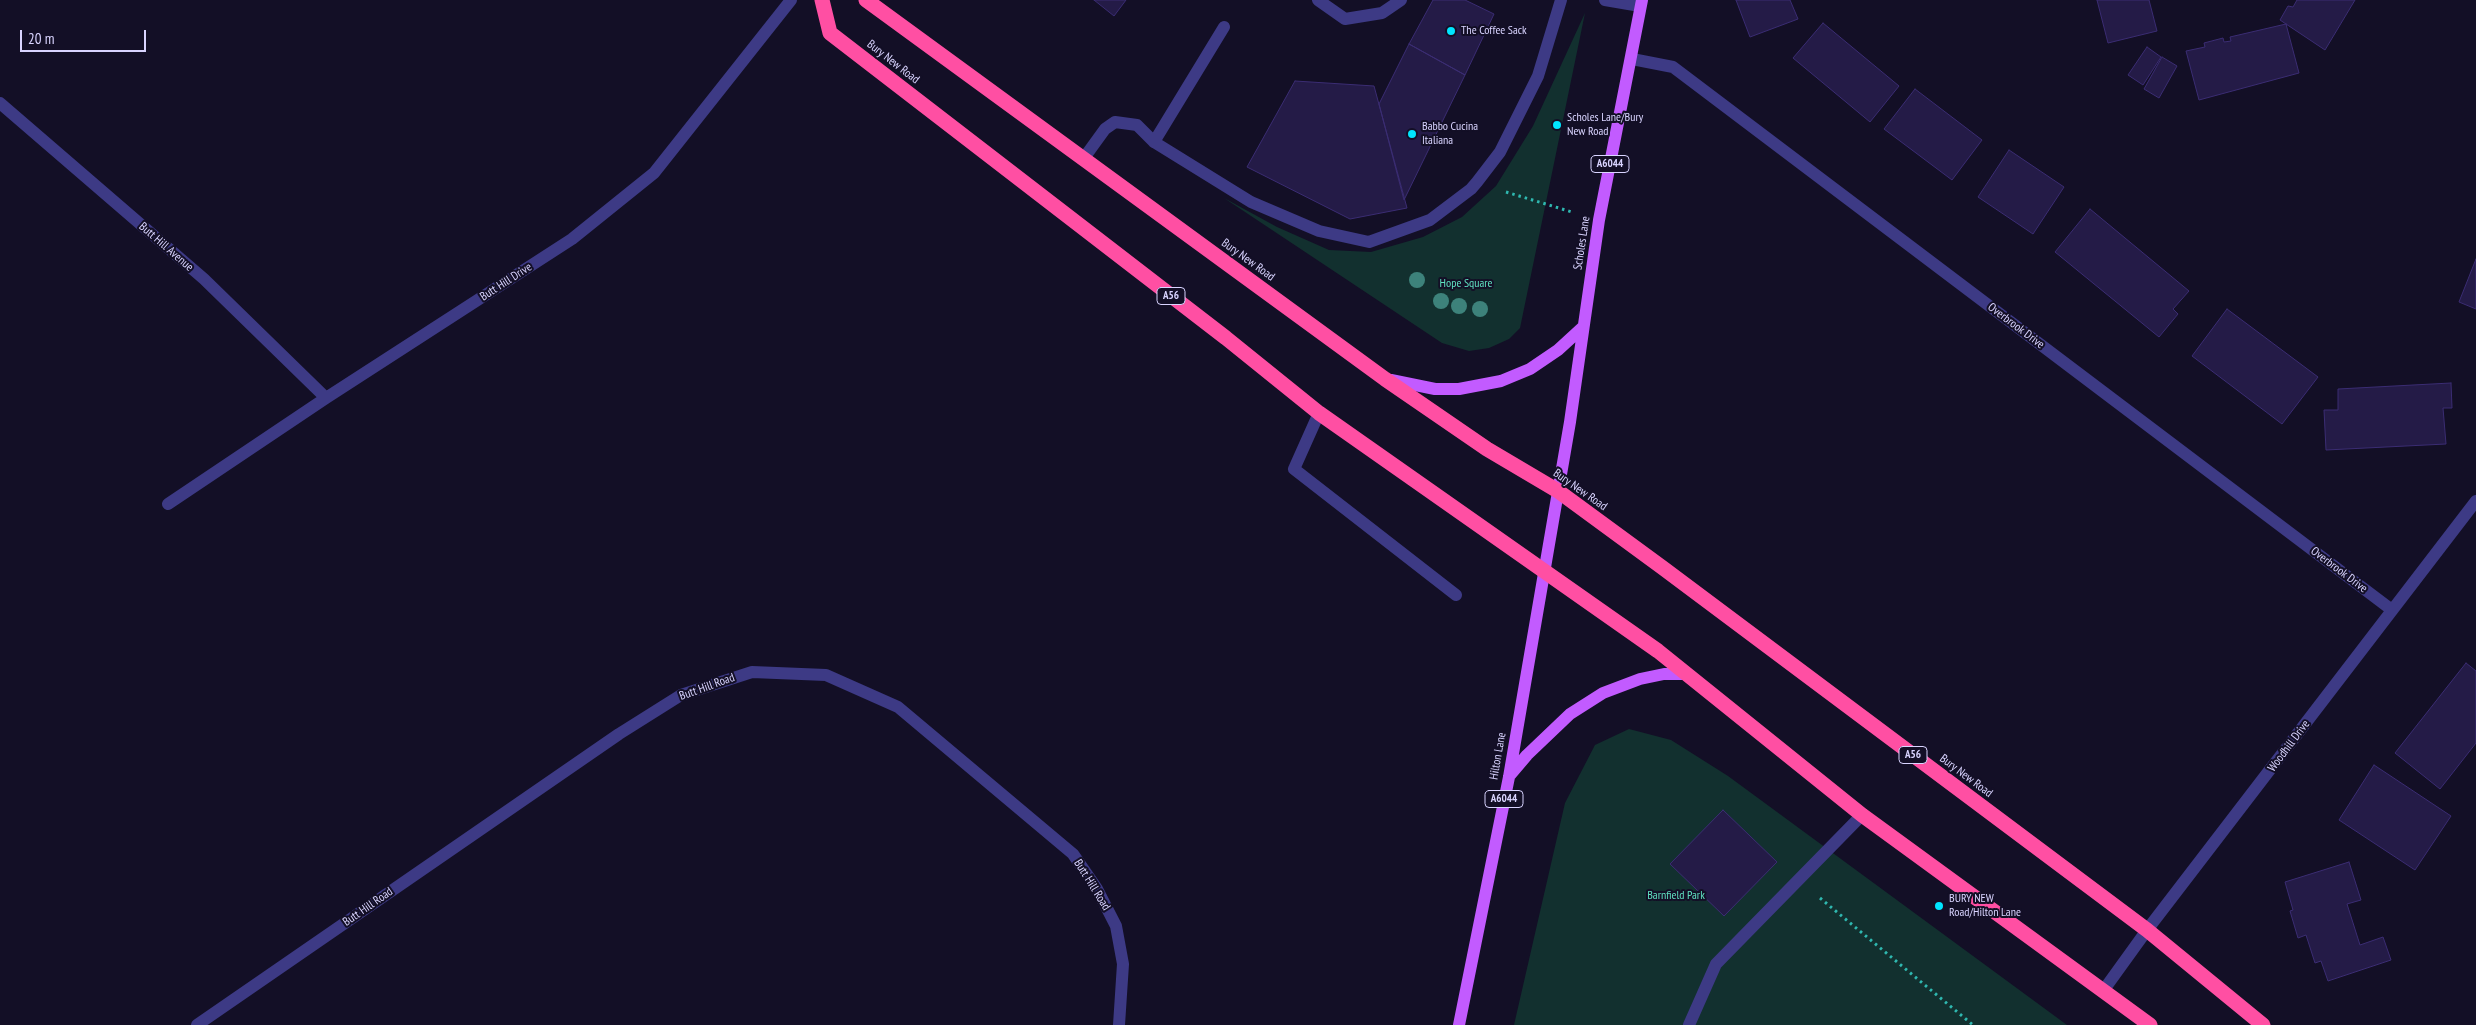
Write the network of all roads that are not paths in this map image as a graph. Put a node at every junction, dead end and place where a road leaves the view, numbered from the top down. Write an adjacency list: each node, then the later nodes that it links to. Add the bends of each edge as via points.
1 (791, 0): 16 (street, Butt Hill Drive, via 654,173 572,239)
2 (822, 0): 17 (highway, Bury New Road / A56, via 830,33)
3 (866, 0): 13 (highway, Bury New Road / A56)
4 (1318, 0): 5 (street, via 1346,19 1382,13)
5 (1401, 0)
6 (1561, 0): 12 (street, via 1538,76 1500,152 1477,182 1430,220 1369,242 1319,231 1251,202)
7 (1605, 0): 8 (street)
8 (1641, 3): 10 (main road, Scholes Lane / A6044)
9 (1224, 27): 12 (street)
10 (1632, 59): 14 (main road, Scholes Lane / A6044, via 1599,220); 23 (street, Overbrook Drive, via 1673,67)
11 (0, 103): 16 (street, Butt Hill Avenue, via 204,279)
12 (1154, 142): 13 (street, via 1137,125 1115,122 1105,129)
13 (1084, 158): 15 (highway, Bury New Road / A56)
14 (1582, 328): 15 (main road, via 1530,369 1494,383 1435,389); 18 (main road, Scholes Lane / A6044)
15 (1385, 379): 18 (highway, Bury New Road / A56, via 1486,449)
16 (326, 398): 20 (street, Butt Hill Drive)
17 (1319, 413): 21 (highway, Bury New Road / A56); 22 (street, via 1294,469)
18 (1558, 491): 21 (main road, Hilton Lane / A6044); 27 (highway, Bury New Road / A56)
19 (2476, 502): 23 (street, Woodhill Drive)
20 (168, 504)
21 (1545, 572): 24 (highway, Bury New Road / A56); 25 (main road, Hilton Lane / A6044)
22 (1456, 595)
23 (2392, 610): 27 (street, Woodhill Drive)
24 (1687, 674): 25 (main road, via 1640,679 1602,693 1570,714); 26 (highway, Bury New Road / A56)
25 (1509, 777): 31 (main road, Hilton Lane / A6044)
26 (1862, 814): 28 (highway, Bury New Road / A56); 32 (street, via 1716,964)
27 (2146, 930): 28 (street, Woodhill Drive); 34 (highway, Bury New Road / A56)
28 (2102, 991): 33 (highway, Bury New Road / A56)
29 (197, 1025): 30 (street, Butt Hill Road, via 619,734 681,695 752,672 826,675 898,707 1073,854 1097,889 1116,926 1123,964)
30 (1119, 1025)
31 (1459, 1025)
32 (1689, 1025)
33 (2150, 1025)
34 (2262, 1025)

